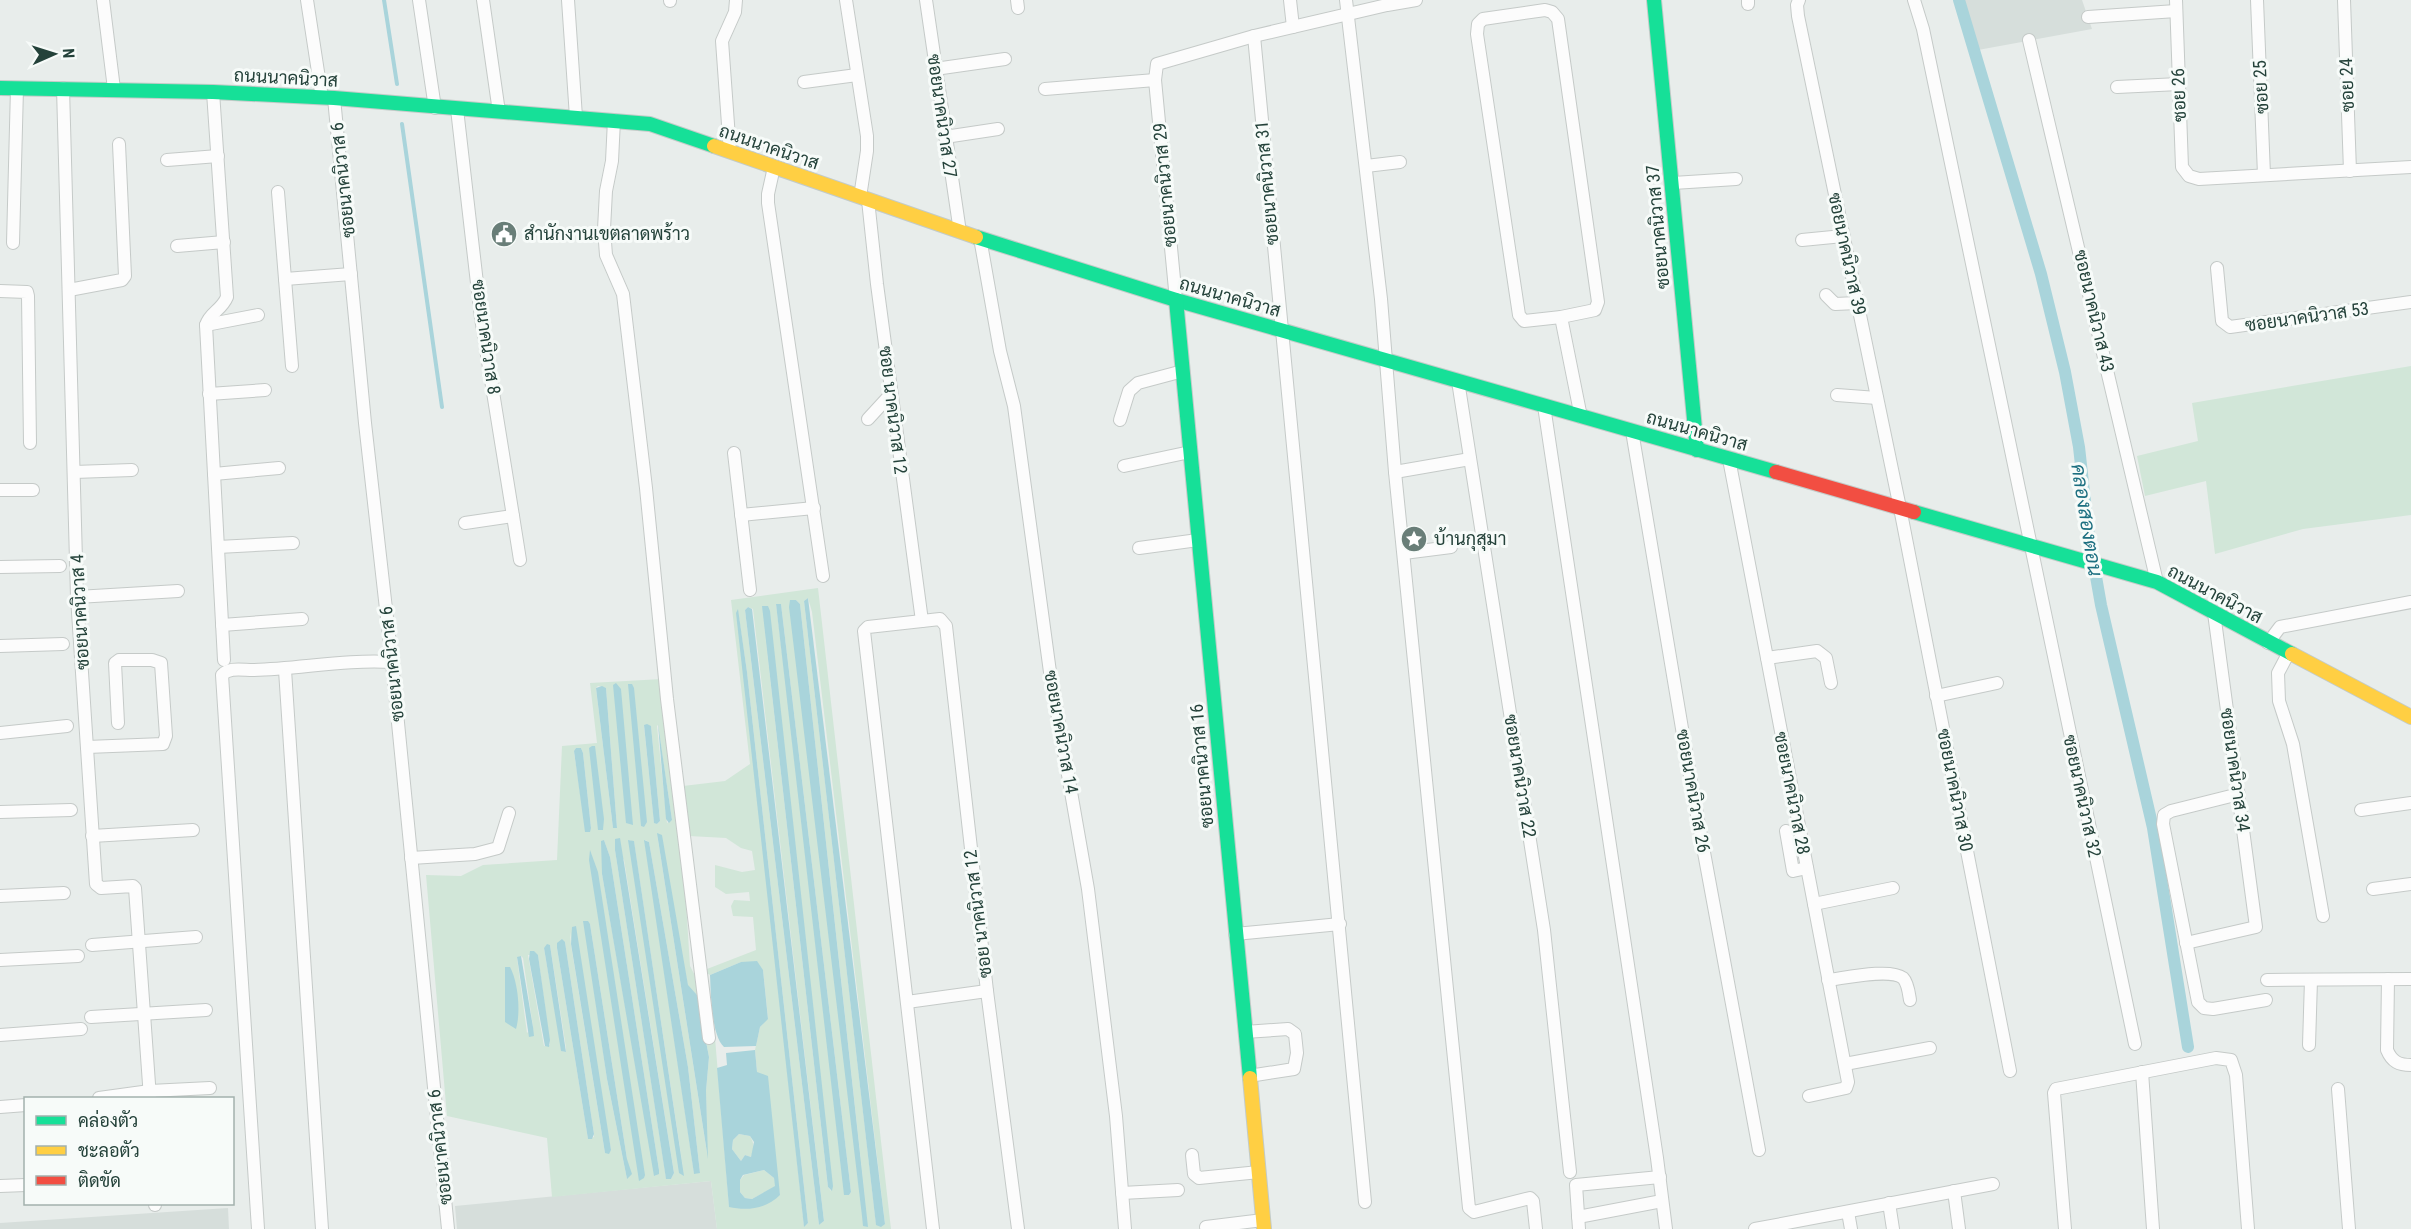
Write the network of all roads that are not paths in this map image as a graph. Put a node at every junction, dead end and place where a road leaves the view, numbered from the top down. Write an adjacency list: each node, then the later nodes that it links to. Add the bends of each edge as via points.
1 (103, 0): 33 (street)
2 (308, 0): 36 (street, ซอยนาคนิวาส 6)
3 (419, 0): 37 (street)
4 (483, 0): 39 (street)
5 (568, 0): 40 (street)
6 (736, 0): 45 (street, via 722,41)
7 (846, 0): 25 (street, ซอย นาคนิวาส 12)
8 (926, 0): 24 (street, ซอยนาคนิวาส 27)
9 (1290, 0): 20 (street)
10 (1346, 0): 18 (street)
11 (1416, 0): 18 (street)
12 (1654, 0): 55 (main road, ซอยนาคนิวาส 37)
13 (1799, 0): 59 (street, ซอยนาคนิวาส 39, via 1798,16)
14 (1914, 0): 115 (street, ซอยนาคนิวาส 32)
15 (2257, 0): 53 (street, ซอย 25)
16 (2344, 0): 52 (street, ซอย 24)
17 (2176, 5): 19 (street); 28 (street, ซอย 26)
18 (1348, 13): 20 (street); 49 (street)
19 (2088, 17)
20 (1293, 27): 21 (street)
21 (1254, 36): 26 (street, via 1160,61); 77 (street, ซอยนาคนิวาส 31)
22 (2029, 40): 122 (street, ซอยนาคนิวาส 43)
23 (1005, 59): 24 (street)
24 (935, 69): 43 (street, ซอยนาคนิวาส 27)
25 (858, 75): 27 (street); 57 (street, ซอย นาคนิวาส 12, via 867,151)
26 (1155, 75): 34 (street); 71 (street, ซอยนาคนิวาส 29)
27 (804, 82)
28 (2179, 84): 30 (street); 53 (street, ซอย 26, via 2182,167 2189,176 2199,179)
29 (63, 87): 32 (main road, ถนนนาคนิวาส); 33 (main road, ถนนนาคนิวาส); 68 (street, ซอยนาคนิวาส 4)
30 (2117, 87)
31 (0, 88): 32 (main road, ถนนนาคนิวาส)
32 (17, 88): 63 (street)
33 (114, 88): 35 (main road, ถนนนาคนิวาส)
34 (1045, 89)
35 (213, 92): 36 (main road, ถนนนาคนิวาส); 46 (street)
36 (328, 98): 37 (main road, ถนนนาคนิวาส); 66 (street, ซอยนาคนิวาส 6)
37 (435, 108): 38 (main road, ถนนนาคนิวาส)
38 (457, 109): 39 (main road, ถนนนาคนิวาส); 109 (street, ซอยนาคนิวาส 8, via 481,318)
39 (499, 112): 40 (main road, ถนนนาคนิวาส)
40 (576, 117): 41 (main road, ถนนนาคนิวาส)
41 (614, 120): 45 (main road, ถนนนาคนิวาส, via 650,124); 188 (street, via 606,191 606,255 623,294)
42 (998, 129): 43 (street)
43 (945, 137): 58 (street, ซอยนาคนิวาส 27)
44 (119, 144): 68 (street, via 125,276 122,280)
45 (730, 152): 50 (main road, ถนนนาคนิวาส)
46 (218, 156): 47 (street); 62 (street)
47 (166, 160)
48 (1400, 162): 49 (street)
49 (1366, 166): 78 (street)
50 (774, 167): 57 (main road, ถนนนาคนิวาส); 106 (street, via 768,203)
51 (2411, 167): 52 (street)
52 (2350, 171): 53 (street)
53 (2264, 175)
54 (1736, 179): 55 (street)
55 (1672, 183): 93 (main road, ซอยนาคนิวาส 37)
56 (278, 192): 67 (street)
57 (864, 199): 58 (main road, ถนนนาคนิวาส); 84 (street, ซอย นาคนิวาส 12)
58 (960, 232): 60 (main road, ถนนนาคนิวาส)
59 (1843, 236): 61 (street); 73 (street, ซอยนาคนิวาส 39)
60 (980, 238): 71 (main road, ถนนนาคนิวาส); 214 (street, ซอยนาคนิวาส 14, via 1014,405 1050,672 1088,889)
61 (1802, 240)
62 (224, 242): 64 (street); 76 (street, via 227,297)
63 (13, 243)
64 (177, 246)
65 (2217, 268): 72 (street, ซอยนาคนิวาส 53, via 2222,321 2230,327)
66 (351, 274): 67 (street); 137 (street, ซอยนาคนิวาส 6)
67 (285, 279): 79 (street)
68 (69, 290): 101 (street, ซอยนาคนิวาส 4)
69 (0, 291): 92 (street, via 23,291 28,296)
70 (1826, 295): 73 (street, via 1835,304)
71 (1176, 300): 77 (main road, ถนนนาคนิวาส); 80 (main road, ซอยนาคนิวาส 16)
72 (2411, 302)
73 (1857, 303): 86 (street, ซอยนาคนิวาส 39)
74 (258, 315): 76 (street)
75 (1561, 317): 75 (street, via 1524,321 1519,315 1477,34 1483,19 1545,10 1558,19 1599,302 1594,310); 88 (street)
76 (206, 325): 83 (street)
77 (1281, 330): 78 (main road, ถนนนาคนิวาส); 165 (street, ซอยนาคนิวาส 31)
78 (1385, 360): 81 (main road, ถนนนาคนิวาส); 102 (street)
79 (292, 366)
80 (1183, 371): 90 (street, via 1138,383 1128,391); 94 (main road, ซอยนาคนิวาส 16)
81 (1458, 381): 87 (main road, ถนนนาคนิวาส); 96 (street, ซอยนาคนิวาส 22)
82 (265, 390): 83 (street)
83 (209, 394): 103 (street)
84 (891, 394): 89 (street); 129 (street, ซอย นาคนิวาส 12)
85 (1837, 395): 86 (street)
86 (1877, 398): 107 (street, ซอยนาคนิวาส 39)
87 (1544, 406): 88 (main road, ถนนนาคนิวาส); 208 (street)
88 (1581, 417): 91 (main road, ถนนนาคนิวาส)
89 (868, 418)
90 (1120, 420)
91 (1632, 431): 93 (main road, ถนนนาคนิวาส); 204 (street, ซอยนาคนิวาส 26)
92 (30, 443)
93 (1697, 450): 97 (main road, ถนนนาคนิวาส)
94 (1190, 452): 98 (street); 111 (main road, ซอยนาคนิวาส 16)
95 (734, 453): 108 (street)
96 (1470, 459): 102 (street); 207 (street, ซอยนาคนิวาส 22, via 1544,930)
97 (1729, 459): 107 (main road, ถนนนาคนิวาส); 135 (street, ซอยนาคนิวาส 28)
98 (1124, 466)
99 (279, 468): 103 (street)
100 (132, 471): 101 (street)
101 (74, 472): 125 (street, ซอยนาคนิวาส 4)
102 (1395, 472): 117 (street)
103 (214, 474): 113 (street)
104 (0, 490): 105 (street)
105 (33, 490)
106 (814, 508): 108 (street); 121 (street)
107 (1900, 508): 115 (main road, ถนนนาคนิวาส); 141 (street, ซอยนาคนิวาส 30)
108 (741, 515): 123 (street)
109 (513, 516): 110 (street); 118 (street, ซอยนาคนิวาส 8)
110 (465, 523)
111 (1198, 540): 116 (street); 166 (main road, ซอยนาคนิวาส 16)
112 (293, 543): 113 (street)
113 (218, 547): 130 (street)
114 (1451, 547): 117 (street)
115 (2032, 547): 122 (main road, ถนนนาคนิวาส); 189 (street, ซอยนาคนิวาส 32)
116 (1139, 548)
117 (1404, 553): 229 (street, via 1469,1208 1474,1212 1530,1198)
118 (520, 560)
119 (60, 566): 120 (street)
120 (0, 567)
121 (823, 576)
122 (2157, 582): 127 (main road, ถนนนาคนิวาส)
123 (750, 590)
124 (178, 591): 125 (street)
125 (77, 597): 146 (street, ซอยนาคนิวาส 4)
126 (2411, 602): 131 (street, via 2280,627)
127 (2214, 613): 131 (main road, ถนนนาคนิวาส); 147 (street, ซอยนาคนิวาส 34)
128 (302, 619): 130 (street)
129 (922, 621): 178 (street, ซอย นาคนิวาส 12, via 940,619 946,626); 181 (street, ซอย นาคนิวาส 12, via 868,627 864,631)
130 (222, 625): 136 (street)
131 (2268, 643): 134 (main road, ถนนนาคนิวาส)
132 (63, 644): 133 (street)
133 (0, 646)
134 (2288, 654): 142 (main road, ถนนนาคนิวาส); 164 (street, via 2278,673 2278,701 2293,744)
135 (1767, 658): 139 (street, via 1817,651 1826,658); 157 (street, ซอยนาคนิวาส 28)
136 (224, 660)
137 (392, 662): 138 (street); 156 (street, ซอยนาคนิวาส 6)
138 (285, 670): 223 (street, via 230,670 224,672 221,681); 224 (street)
139 (1831, 683)
140 (1997, 683): 141 (street)
141 (1936, 696): 194 (street, ซอยนาคนิวาส 30)
142 (2411, 717)
143 (118, 723): 146 (street, via 115,663 161,663 166,736 163,744)
144 (67, 726): 145 (street)
145 (0, 733)
146 (87, 747): 155 (street, ซอยนาคนิวาส 4)
147 (2239, 794): 169 (street, ซอยนาคนิวาส 34, via 2256,927); 169 (street, via 2164,815)
148 (2411, 803): 150 (street)
149 (71, 810): 151 (street)
150 (2361, 810)
151 (0, 812)
152 (509, 813): 156 (street, via 498,848 475,854)
153 (193, 830): 155 (street)
154 (1786, 831): 157 (street, via 1793,871)
155 (92, 836): 168 (street, ซอยนาคนิวาส 4, via 96,884 101,888 135,886)
156 (411, 858): 225 (street, ซอยนาคนิวาส 6)
157 (1807, 868): 163 (street, ซอยนาคนิวาส 28)
158 (2411, 884): 160 (street)
159 (1893, 888): 163 (street)
160 (2373, 889)
161 (64, 893): 162 (street)
162 (0, 896)
163 (1814, 904): 175 (street, ซอยนาคนิวาส 28)
164 (2323, 916)
165 (1340, 924): 166 (street); 216 (street, ซอยนาคนิวาส 31)
166 (1235, 934): 186 (main road, ซอยนาคนิวาส 16)
167 (196, 937): 168 (street)
168 (140, 940): 170 (street); 183 (street, ซอยนาคนิวาส 4)
169 (2186, 943): 180 (street, via 2198,1002 2204,1008)
170 (92, 945)
171 (78, 956): 172 (street)
172 (0, 960)
173 (2388, 979): 174 (street); 177 (street); 193 (street, via 2387,1050 2396,1063)
174 (2411, 979)
175 (1828, 980): 179 (street, via 1882,974 1902,977); 192 (street, ซอยนาคนิวาส 28)
176 (2267, 980): 177 (street)
177 (2311, 980): 190 (street)
178 (987, 991): 181 (street); 227 (street, ซอย นาคนิวาส 12)
179 (1910, 1000)
180 (2265, 1000)
181 (907, 1002): 226 (street)
182 (206, 1010): 183 (street)
183 (144, 1014): 184 (street); 199 (street, ซอยนาคนิวาส 4)
184 (91, 1017)
185 (81, 1029): 187 (street)
186 (1245, 1032): 196 (main road, ซอยนาคนิวาส 16); 196 (street, via 1288,1029 1295,1034 1294,1069)
187 (0, 1035)
188 (709, 1038)
189 (2135, 1044)
190 (2309, 1045)
191 (1930, 1048): 192 (street)
192 (1845, 1064): 200 (street, ซอยนาคนิวาส 28, via 1846,1088)
193 (2411, 1065)
194 (2010, 1071)
195 (2142, 1072): 235 (street, via 2055,1090); 236 (street); 237 (street, via 2216,1058 2231,1060 2236,1074)
196 (1250, 1076): 206 (main road, ซอยนาคนิวาส 16)
197 (210, 1088): 199 (street)
198 (2338, 1089): 238 (street)
199 (150, 1095): 201 (street)
200 (1809, 1096)
201 (116, 1097)
202 (24, 1105): 203 (street)
203 (0, 1107)
204 (1759, 1150)
205 (1192, 1155): 206 (street, via 1194,1174 1199,1178)
206 (1259, 1172): 220 (main road, ซอยนาคนิวาส 16)
207 (1570, 1172)
208 (1660, 1177): 215 (street); 219 (street, via 1576,1185)
209 (1993, 1184): 213 (street)
210 (24, 1185): 211 (street)
211 (0, 1186)
212 (1178, 1190): 214 (street)
213 (1954, 1191): 217 (street); 234 (street)
214 (1122, 1192): 228 (street, ซอยนาคนิวาส 14)
215 (1662, 1201): 219 (street); 230 (street)
216 (1365, 1202)
217 (1889, 1203): 218 (street); 233 (street)
218 (1848, 1212): 221 (street); 232 (street)
219 (1578, 1223)
220 (1264, 1225): 222 (street)
221 (1791, 1226): 231 (street)
222 (1206, 1227)
223 (258, 1229)
224 (322, 1229)
225 (448, 1229)
226 (933, 1229)
227 (1018, 1229)
228 (1125, 1229)
229 (1536, 1229)
230 (1666, 1229)
231 (1755, 1229)
232 (1851, 1229)
233 (1893, 1229)
234 (1959, 1229)
235 (2065, 1229)
236 (2153, 1229)
237 (2248, 1229)
238 (2349, 1229)

